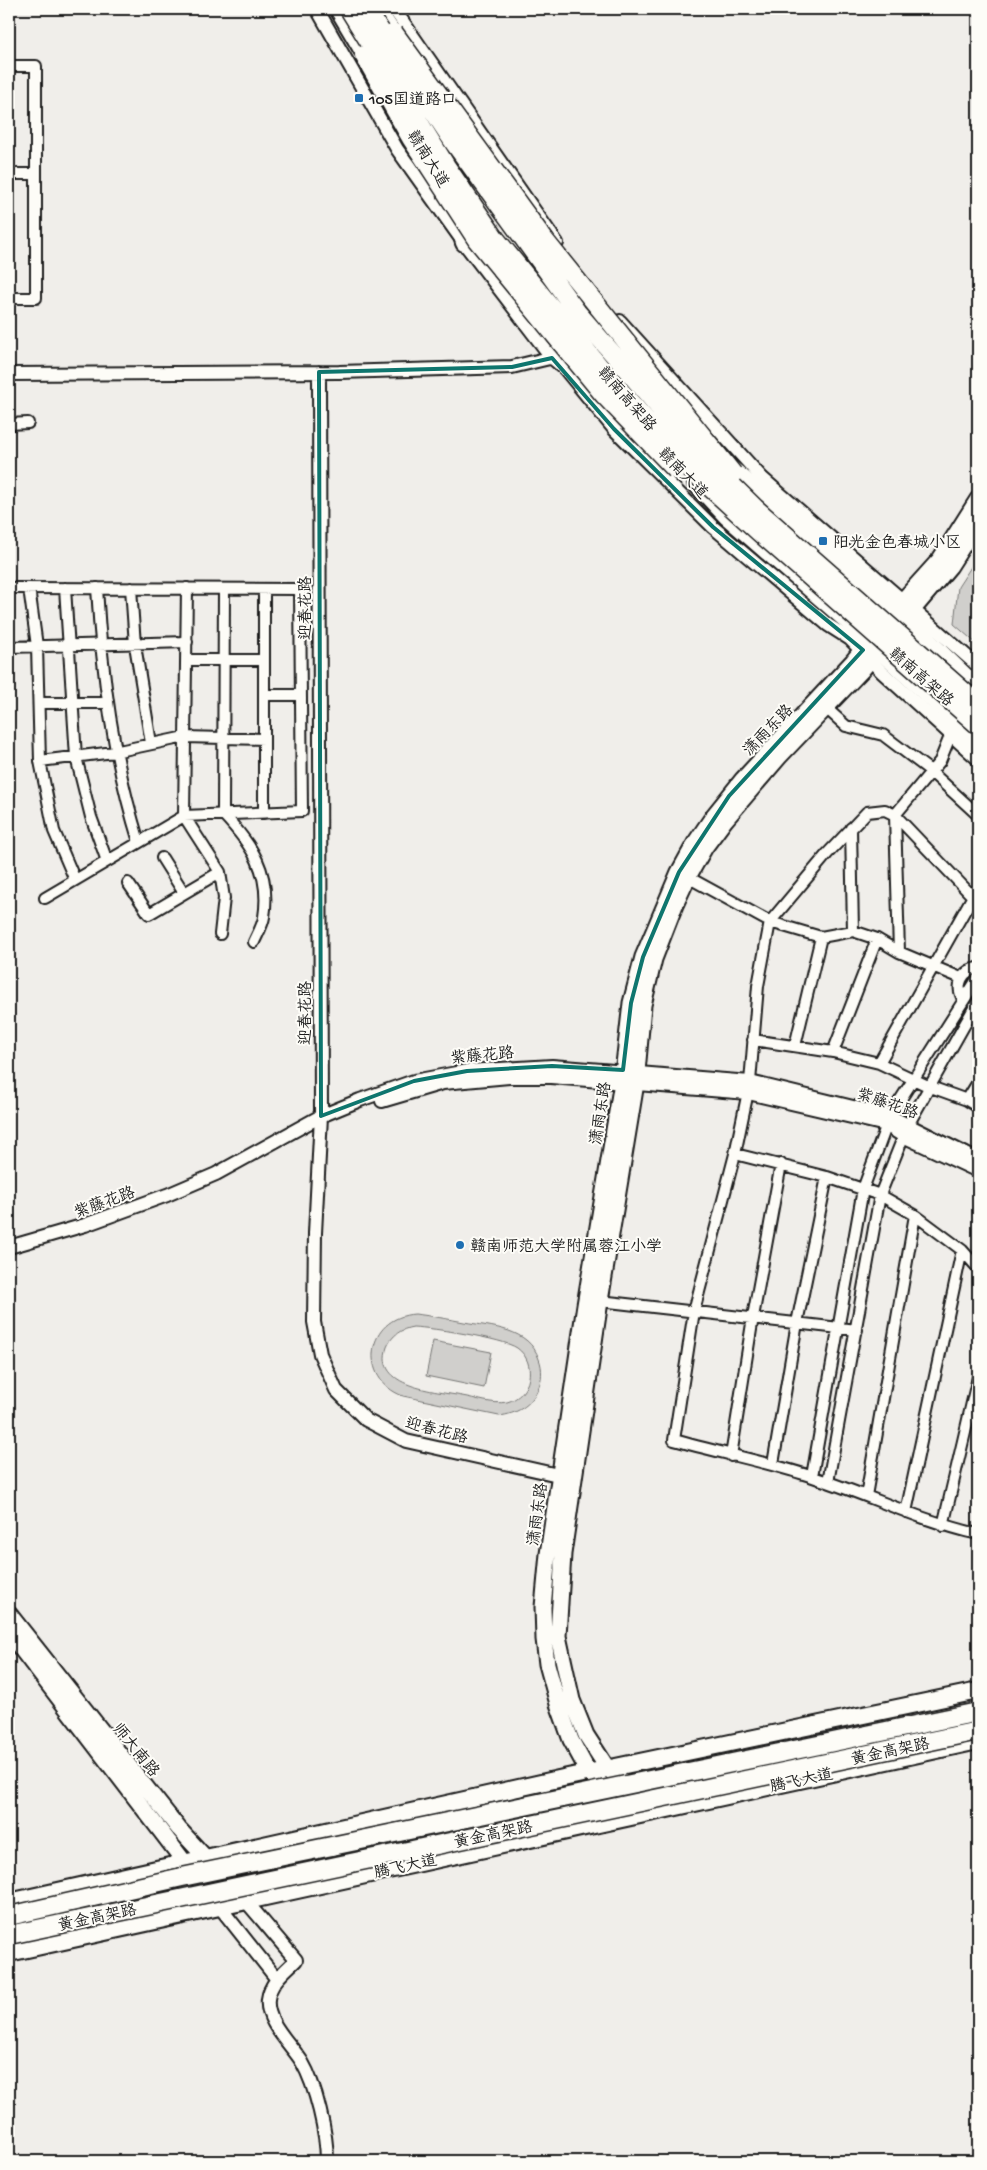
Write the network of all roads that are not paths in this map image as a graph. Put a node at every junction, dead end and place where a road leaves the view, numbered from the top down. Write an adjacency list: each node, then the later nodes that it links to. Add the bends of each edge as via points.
1 (317, 9): 15 (street, via 397,149)
2 (338, 9): 8 (main road, 赣南大道)
3 (349, 9): 25 (highway, 赣南高架路, bridge, via 495,238 607,376 677,454)
4 (366, 9): 25 (highway, 赣南高架路, bridge, via 460,151 577,312)
5 (377, 9): 7 (main road, 赣南大道)
6 (394, 9): 14 (street)
7 (394, 34): 10 (main road, 赣南大道); 25 (highway, bridge, via 546,242 688,415)
8 (359, 46): 13 (main road, 赣南大道); 25 (highway, bridge, via 410,138 477,240 604,395 680,475)
9 (9, 66): 12 (street, via 36,66)
10 (485, 170): 14 (main road); 34 (main road, 赣南大道, via 610,338 698,439)
11 (9, 174): 12 (street)
12 (36, 174): 16 (street, via 36,298)
13 (449, 189): 15 (main road); 17 (main road, 赣南大道)
14 (525, 197): 34 (street, via 562,251 624,326 762,478)
15 (464, 243): 18 (street)
16 (9, 298)
17 (575, 353): 18 (street); 41 (main road, 赣南大道, via 628,415 727,516)
18 (552, 358): 19 (street, via 512,368); 41 (street, via 614,429 713,527 828,625)
19 (319, 372): 20 (street); 106 (street, 迎春花路)
20 (9, 374)
21 (28, 423): 22 (street)
22 (9, 424)
23 (978, 499): 34 (main road, 潇雨东路)
24 (978, 522): 34 (main road, 潇雨东路, via 950,566)
25 (764, 526): 52 (highway, 赣南高架路, bridge); 54 (highway, 赣南高架路, bridge)
26 (9, 588): 27 (street)
27 (29, 588): 28 (street); 38 (street)
28 (65, 588): 29 (street); 39 (street)
29 (97, 588): 30 (street); 37 (street)
30 (131, 588): 31 (street); 36 (street)
31 (187, 588): 32 (street); 35 (street)
32 (224, 589): 33 (street); 43 (street)
33 (264, 589): 44 (street); 48 (street, via 300,589)
34 (904, 610): 41 (main road, 潇雨东路); 45 (street); 46 (main road, 赣南大道, via 946,660)
35 (187, 642): 36 (street); 42 (street)
36 (135, 644): 37 (street); 60 (street)
37 (100, 645): 39 (street); 51 (street)
38 (37, 646): 39 (street); 40 (street); 49 (street)
39 (68, 646): 50 (street)
40 (9, 647)
41 (871, 650): 53 (main road, 潇雨东路); 55 (street, via 882,672); 59 (main road, 赣南大道); 76 (main road, 潇雨东路, via 729,796 695,842)
42 (186, 660): 43 (street); 56 (street)
43 (224, 660): 44 (street); 57 (street)
44 (264, 660): 47 (street)
45 (978, 666)
46 (978, 688)
47 (264, 695): 48 (street); 58 (street)
48 (301, 695): 66 (street, via 302,811)
49 (39, 703): 50 (street); 64 (street)
50 (72, 703): 51 (street); 62 (street)
51 (108, 704): 61 (street)
52 (978, 704)
53 (826, 708): 65 (street, via 846,726 883,735); 76 (main road, 潇雨东路, via 738,802)
54 (978, 725)
55 (951, 734): 63 (street); 65 (street)
56 (185, 737): 57 (street); 60 (street); 70 (street)
57 (223, 738): 58 (street); 67 (street)
58 (264, 739): 66 (street)
59 (978, 742)
60 (151, 743): 61 (street)
61 (114, 752): 62 (street); 72 (street)
62 (76, 757): 64 (street); 74 (street)
63 (978, 759)
64 (40, 761): 77 (street, via 54,831)
65 (932, 772): 68 (street); 69 (street)
66 (264, 812): 67 (street)
67 (223, 814): 70 (street); 87 (street, via 248,841 264,875 264,918)
68 (895, 815): 71 (street, via 885,810 868,812); 81 (street); 88 (street)
69 (978, 815)
70 (184, 816): 72 (street); 75 (street)
71 (851, 828): 82 (street); 83 (street)
72 (139, 842): 74 (street)
73 (162, 858): 79 (street)
74 (107, 861): 77 (street)
75 (220, 872): 79 (street); 84 (street, via 224,898)
76 (683, 875): 82 (street); 99 (main road, 潇雨东路, via 643,957 631,1003)
77 (75, 880): 80 (street)
78 (128, 883): 79 (street, via 149,914)
79 (184, 893)
80 (45, 898)
81 (975, 899): 89 (street)
82 (770, 922): 85 (street); 95 (street, via 758,986)
83 (854, 932): 85 (street); 86 (street)
84 (220, 934)
85 (821, 936): 96 (street)
86 (877, 939): 88 (street); 97 (street)
87 (254, 942)
88 (899, 952): 89 (street)
89 (932, 965): 91 (street); 98 (street)
90 (978, 968): 91 (street, via 967,971)
91 (961, 978): 93 (street, via 960,991)
92 (978, 978): 93 (street)
93 (964, 999): 100 (street)
94 (977, 1008): 102 (street)
95 (753, 1040): 96 (street); 103 (street)
96 (794, 1046): 97 (street)
97 (833, 1052): 98 (street)
98 (879, 1063): 100 (street)
99 (630, 1077): 103 (street, 紫藤花路); 106 (street, 紫藤花路, via 552,1066 467,1070 414,1081); 121 (main road, 潇雨东路); 130 (main road, 潇雨东路)
100 (912, 1078): 102 (street); 107 (street)
101 (978, 1082): 104 (street)
102 (928, 1086): 104 (street); 108 (street)
103 (749, 1087): 107 (street, 紫藤花路); 109 (street)
104 (967, 1100): 105 (street)
105 (978, 1107)
106 (320, 1120): 117 (street, 紫藤花路, via 216,1174 167,1195 85,1225); 119 (street, 紫藤花路, via 219,1180 87,1232); 130 (street, 迎春花路, via 314,1322 320,1354 336,1390 366,1420 406,1441)
107 (888, 1121): 108 (street, 紫藤花路); 114 (street)
108 (906, 1130): 110 (street, 紫藤花路); 112 (street, 紫藤花路); 115 (street)
109 (735, 1154): 111 (street); 122 (street)
110 (978, 1160)
111 (781, 1164): 113 (street); 123 (street)
112 (978, 1171)
113 (827, 1177): 114 (street); 124 (street)
114 (863, 1189): 115 (street); 125 (street)
115 (880, 1195): 116 (street); 126 (street)
116 (915, 1215): 118 (street); 134 (street)
117 (9, 1247)
118 (962, 1250): 120 (street); 135 (street)
119 (9, 1254)
120 (978, 1268)
121 (600, 1301): 122 (street); 132 (main road, 潇雨东路)
122 (694, 1311): 123 (street); 128 (street, via 674,1440)
123 (753, 1317): 124 (street); 128 (street)
124 (797, 1323): 125 (street); 129 (street)
125 (840, 1328): 126 (street); 131 (street)
126 (857, 1330): 133 (street)
127 (978, 1377): 136 (street)
128 (730, 1456): 129 (street)
129 (773, 1464): 131 (street)
130 (559, 1476): 132 (street, 迎春花路); 145 (main road, 潇雨东路, via 548,1554 544,1638 558,1704 571,1740)
131 (812, 1476): 133 (street)
132 (575, 1477): 144 (main road, 潇雨东路, via 563,1554 558,1636 572,1700 586,1735)
133 (828, 1482): 134 (street)
134 (866, 1496): 135 (street)
135 (906, 1512): 136 (street)
136 (943, 1526): 137 (street)
137 (978, 1534)
138 (9, 1614): 148 (main road, 师大南路, via 179,1829)
139 (9, 1634): 149 (main road, 师大南路)
140 (978, 1691): 144 (main road)
141 (978, 1712): 153 (highway, 黄金高架路, bridge, via 182,1877)
142 (978, 1731): 154 (highway, 黄金高架路, bridge)
143 (978, 1741): 146 (main road, 腾飞大道)
144 (608, 1769): 145 (main road); 146 (main road, 潇雨东路)
145 (589, 1773): 147 (main road, 潇雨东路); 148 (main road)
146 (658, 1810): 147 (main road, 腾飞大道)
147 (635, 1815): 150 (main road, 腾飞大道)
148 (206, 1858): 149 (main road); 150 (main road, 师大南路)
149 (184, 1863): 151 (main road); 152 (main road, 师大南路)
150 (245, 1900): 152 (main road, 腾飞大道); 156 (street, via 296,1960)
151 (9, 1902)
152 (219, 1906): 155 (main road, 腾飞大道); 156 (street)
153 (9, 1916)
154 (9, 1935)
155 (9, 1952)
156 (276, 1978): 157 (street, via 268,1999 270,2015 302,2063 327,2137)
157 (327, 2161)

